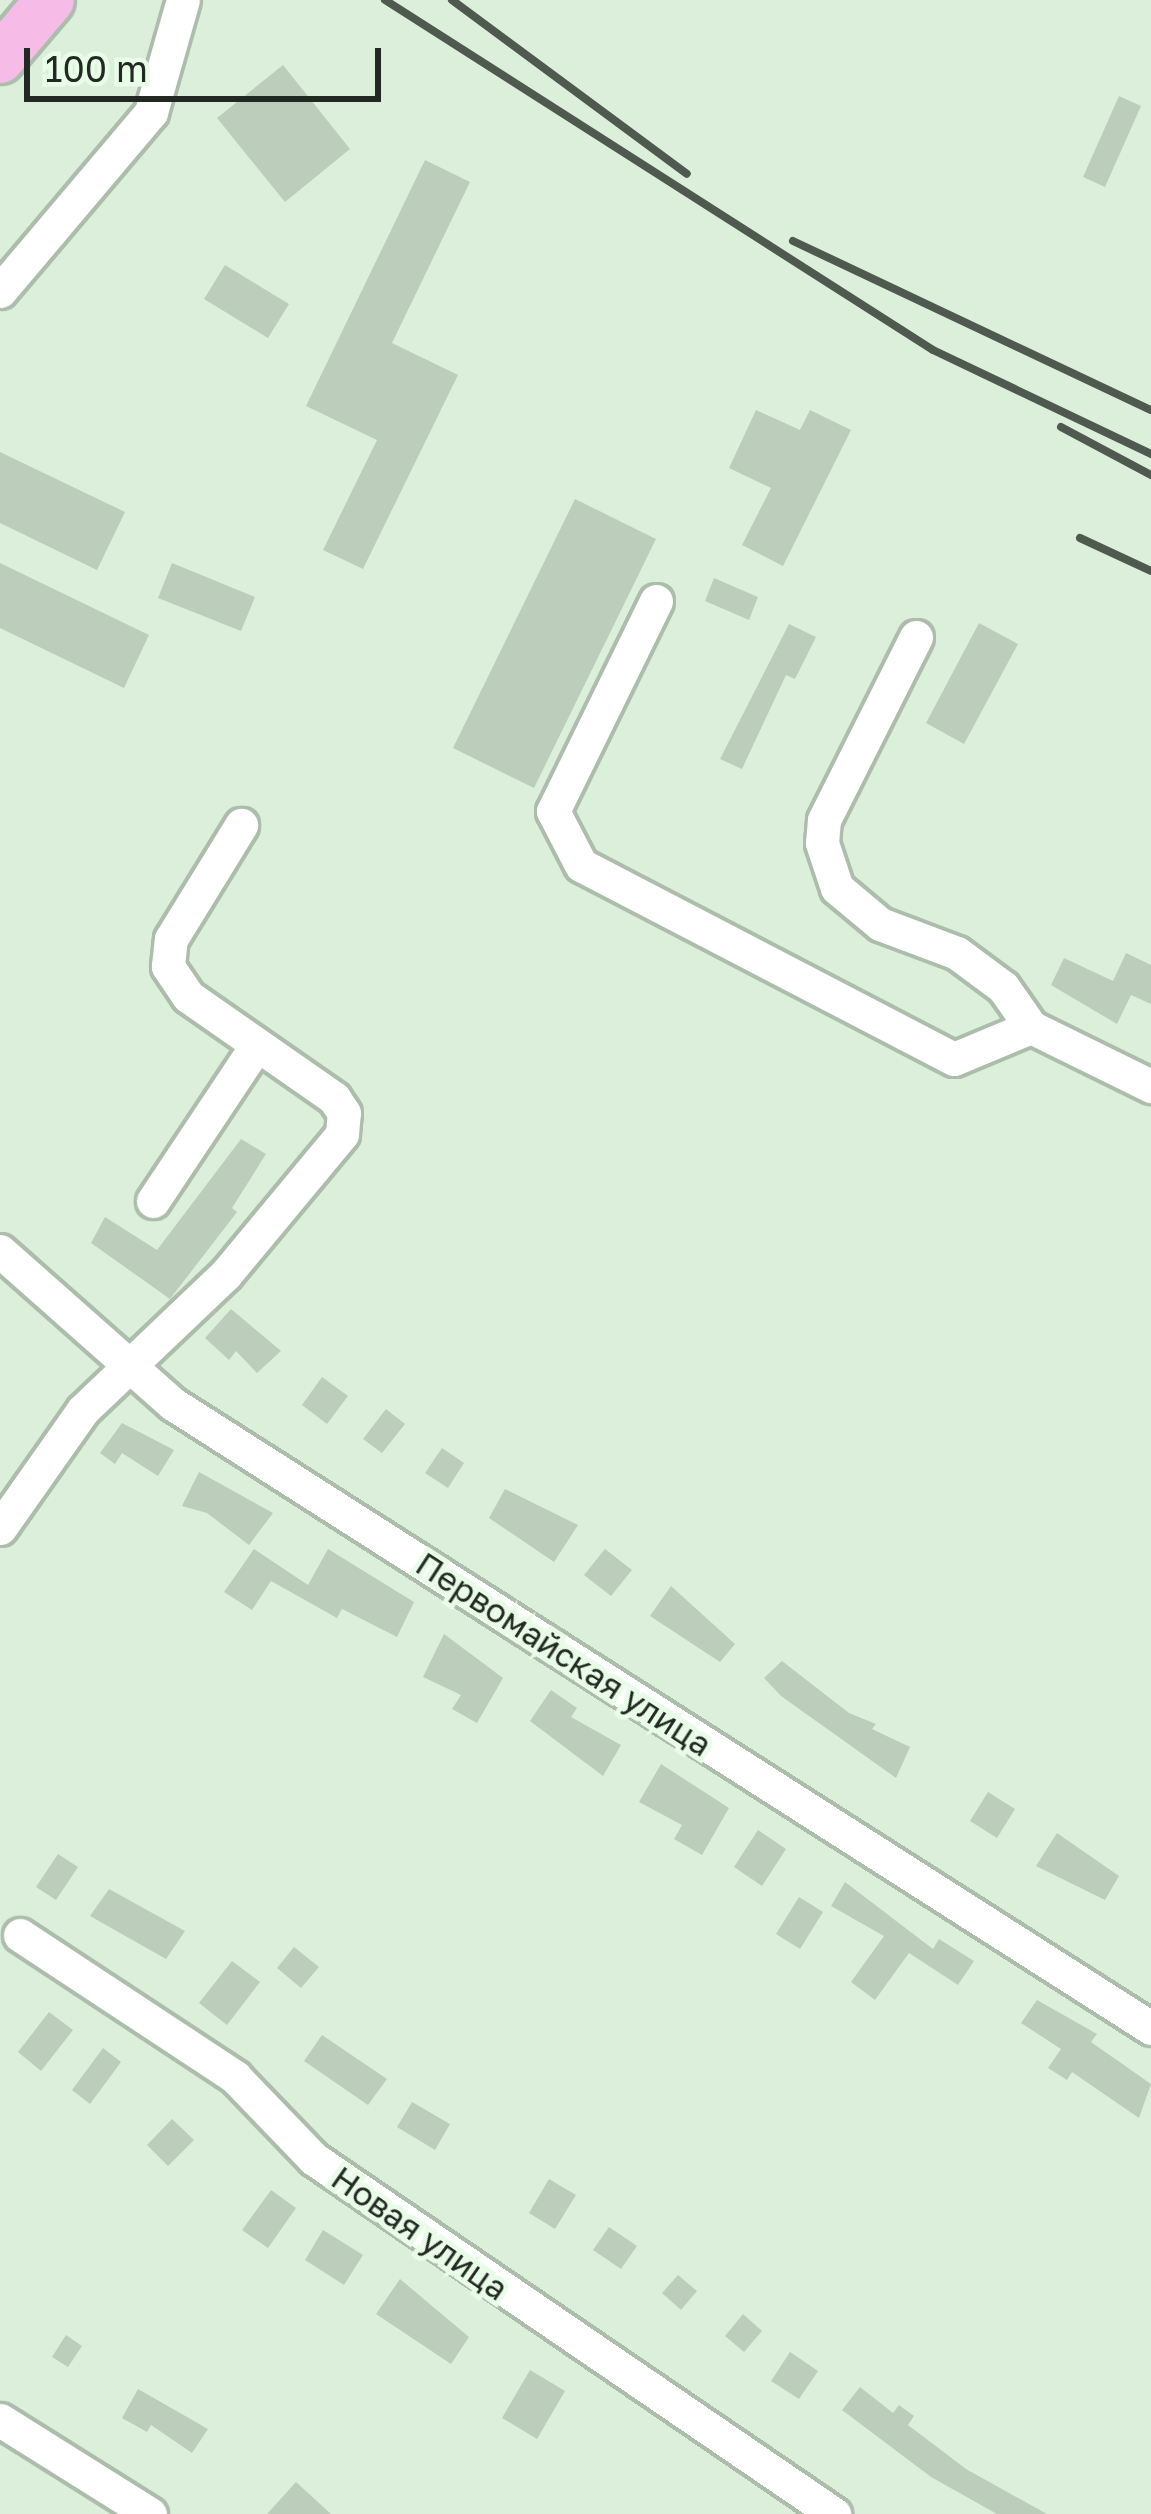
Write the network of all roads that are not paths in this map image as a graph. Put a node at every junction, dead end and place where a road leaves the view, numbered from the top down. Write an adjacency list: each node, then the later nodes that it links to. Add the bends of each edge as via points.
1 (50, 0): 3 (highway)
2 (183, 0): 4 (street, via 151,112)
3 (0, 58)
4 (0, 291)
5 (656, 601): 8 (street, via 553,811 581,866 954,1059)
6 (916, 637): 8 (street, via 824,820 822,843 837,887 880,924 958,953 1003,987)
7 (241, 825): 9 (street, via 171,939 168,966 188,996)
8 (1030, 1028): 10 (street)
9 (256, 1046): 11 (street); 13 (street, via 334,1098 344,1113 342,1134 226,1275)
10 (1151, 1085)
11 (153, 1201)
12 (0, 1251): 13 (street, Первомайская улица)
13 (127, 1368): 14 (street, via 83,1410); 16 (street, Первомайская улица)
14 (0, 1528)
15 (20, 1935): 19 (street, Новая улица, via 235,2077 314,2159)
16 (1151, 2028)
17 (0, 2420): 18 (street)
18 (150, 2514)
19 (834, 2514)

